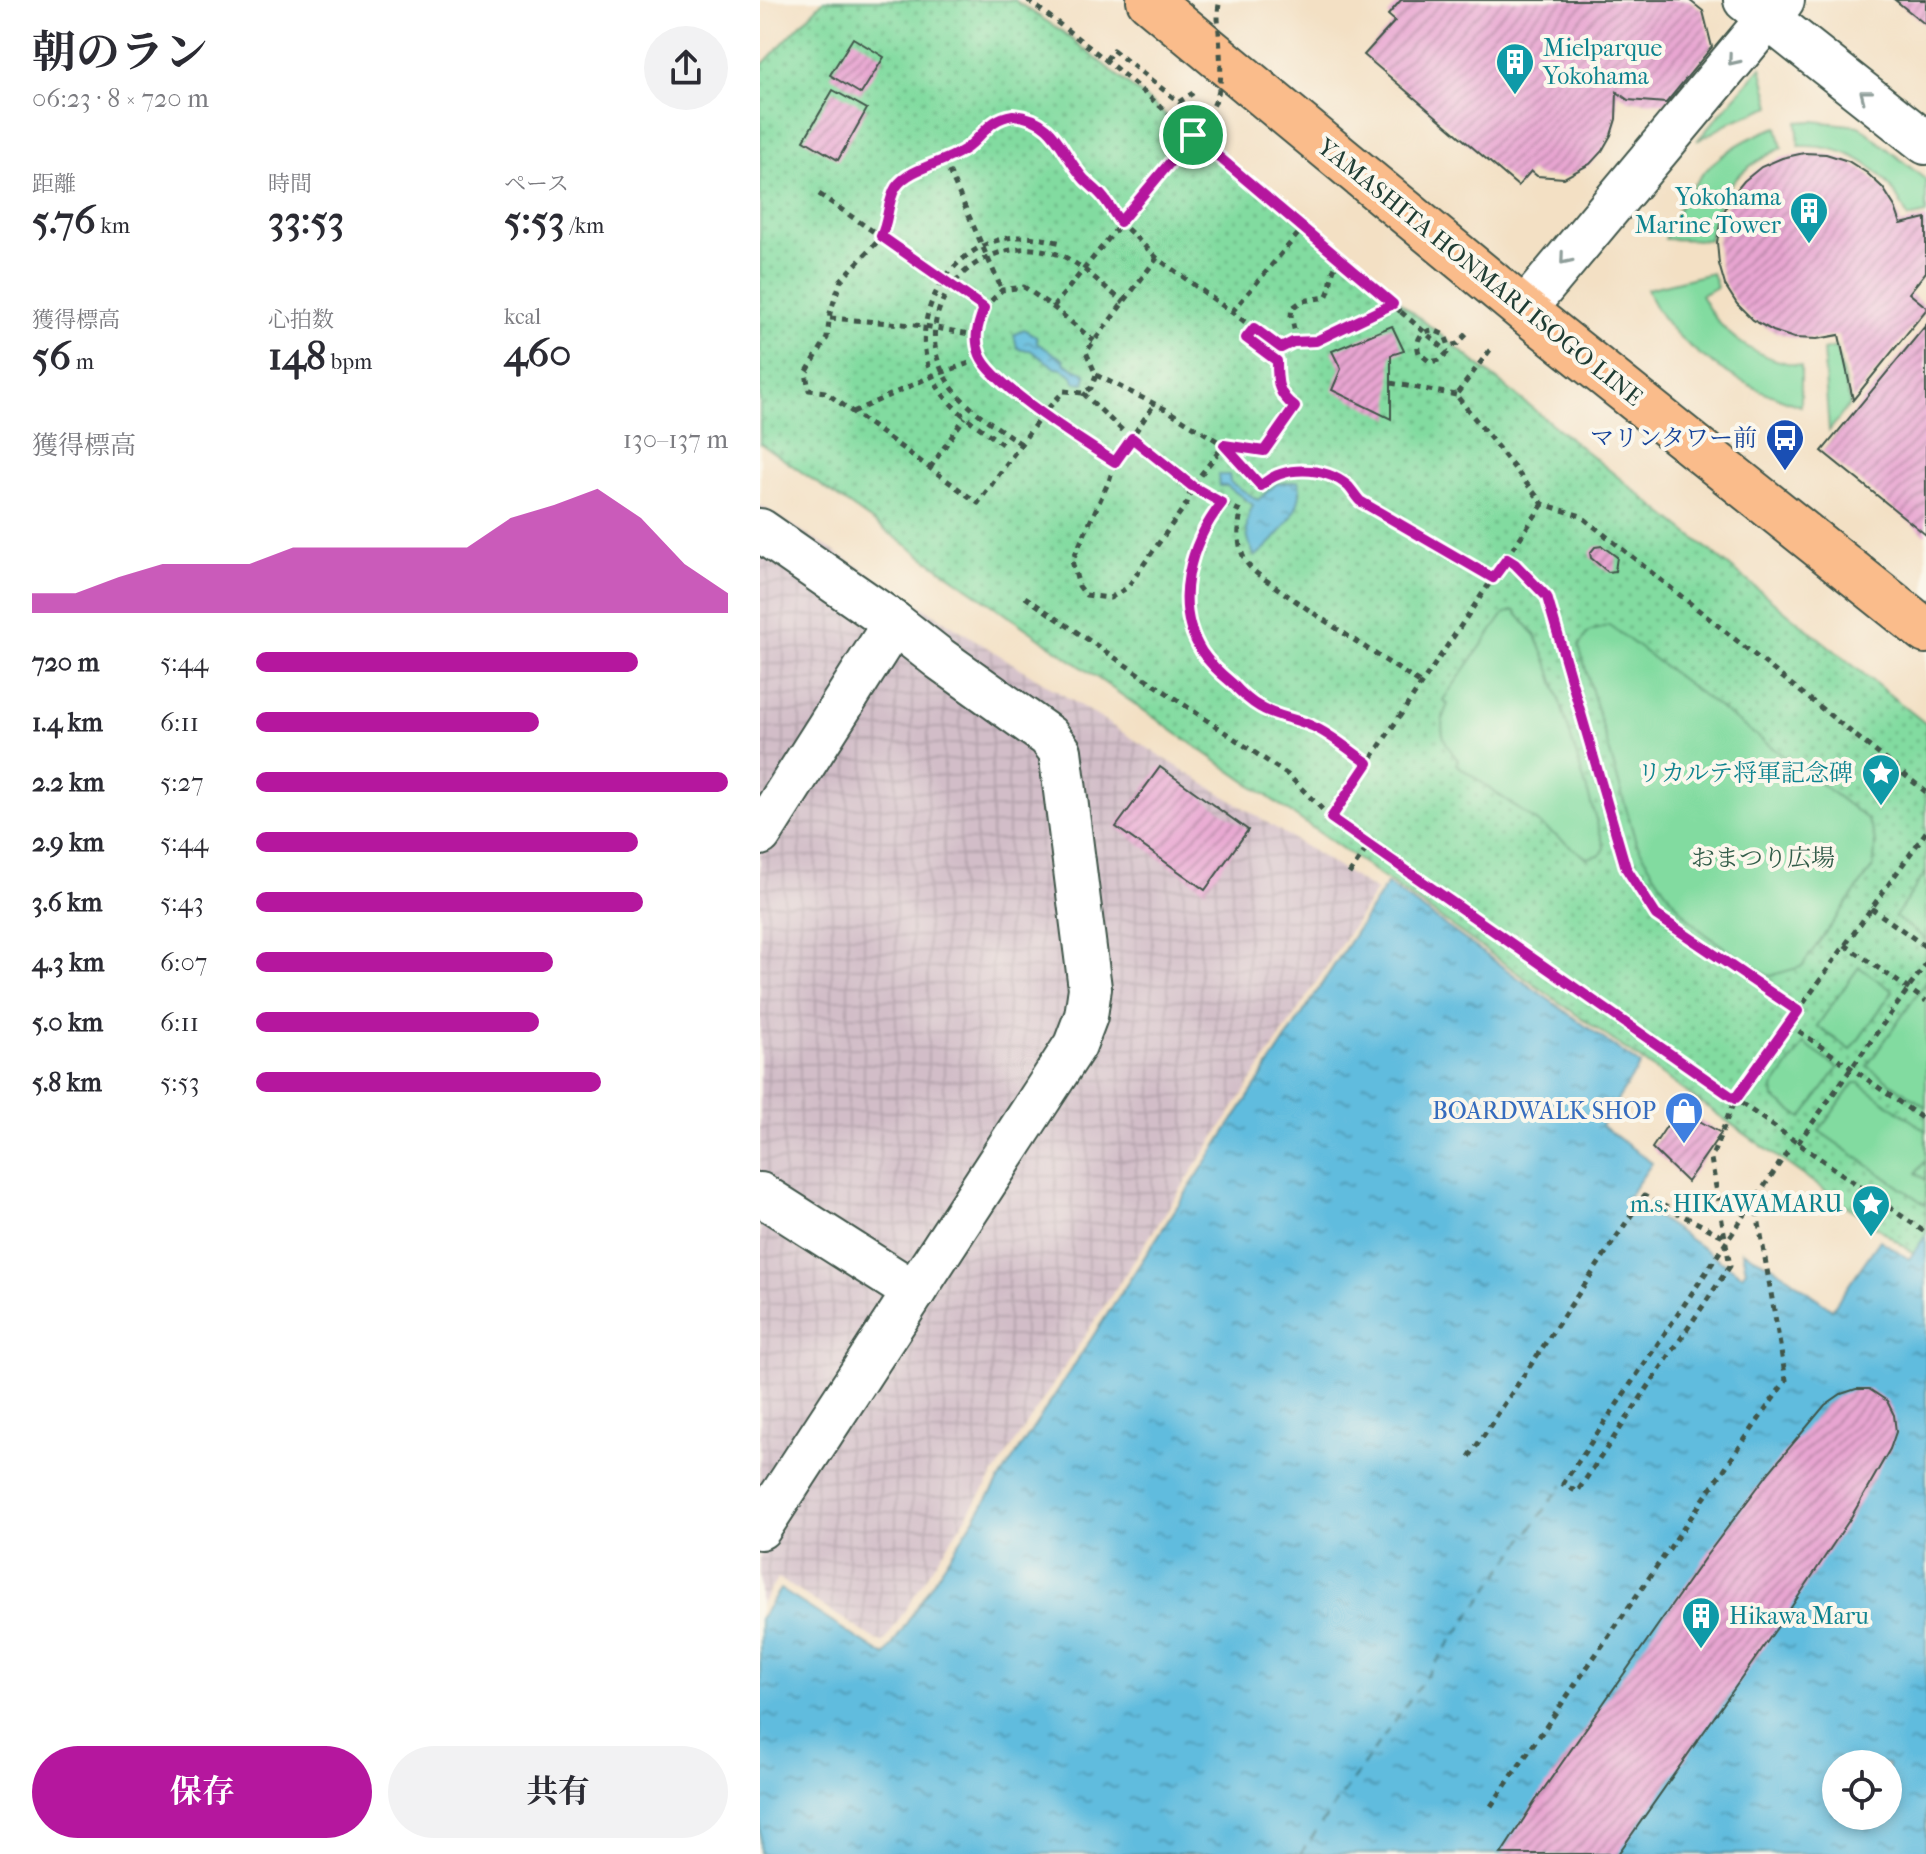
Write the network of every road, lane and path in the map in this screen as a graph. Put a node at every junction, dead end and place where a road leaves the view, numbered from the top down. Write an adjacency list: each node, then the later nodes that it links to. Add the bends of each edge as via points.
1 (1028, 0): 5 (path)
2 (1149, 0): 27 (main road, YAMASHITA HONMARI ISOGO LINE)
3 (1220, 0): 7 (path, bridge, via 1220,92)
4 (1765, 6): 8 (street, one-way to 4); 27 (street, one-way to 27)
5 (1106, 60): 6 (path, via 1113,50 1179,102); 7 (path)
6 (1193, 93)
7 (1193, 135): 11 (path); 12 (path)
8 (1926, 143)
9 (944, 159): 11 (path, via 969,147 985,128 1004,117 1035,119 1067,151); 13 (path, via 896,187); 15 (path)
10 (819, 194): 13 (path)
11 (1120, 222): 17 (path); 19 (path)
12 (1303, 228): 18 (path); 28 (path)
13 (881, 236): 20 (path); 29 (path, via 841,280)
14 (1062, 243): 15 (path, via 1022,237)
15 (982, 247): 16 (path); 20 (path)
16 (986, 255): 19 (path, via 1034,248 1057,253); 21 (path); 22 (path)
17 (1157, 258): 23 (path); 28 (path)
18 (1340, 259): 24 (path); 36 (path, via 1332,269 1326,297 1292,308)
19 (1082, 269): 23 (path); 25 (path)
20 (944, 280): 21 (path); 30 (path, via 935,291)
21 (951, 285): 26 (path); 31 (path)
22 (1002, 290): 25 (path, via 1024,287); 26 (path)
23 (1124, 302): 35 (path)
24 (1393, 304): 36 (path, via 1316,341); 37 (path, bridge)
25 (1053, 307): 35 (path)
26 (984, 308): 34 (path)
27 (1524, 310): 64 (main road, YAMASHITA HONMARI ISOGO LINE)
28 (1232, 312): 32 (path)
29 (830, 318): 30 (path); 47 (path, via 827,338 806,373 809,390 825,392)
30 (925, 326): 31 (path); 42 (path, via 924,352)
31 (936, 328): 34 (path); 40 (path)
32 (1254, 328): 36 (path, via 1281,348); 53 (path, via 1246,338 1277,361 1280,394 1295,407 1264,451)
33 (1469, 332): 37 (path)
34 (975, 335): 39 (path)
35 (1095, 341): 41 (path, via 1086,352)
36 (1297, 341)
37 (1448, 349): 37 (path, via 1440,360 1430,362 1419,353 1417,341 1433,330 1445,335)
38 (1490, 350): 45 (path)
39 (981, 359): 40 (path); 48 (path)
40 (943, 373): 42 (path); 52 (path, via 955,394)
41 (1096, 375): 44 (path); 46 (path)
42 (932, 376): 47 (path); 49 (path)
43 (1391, 383): 45 (path)
44 (1083, 393): 48 (path, via 1064,391); 50 (path)
45 (1456, 395): 58 (path)
46 (1155, 403): 50 (path); 53 (path)
47 (853, 412): 55 (path)
48 (1042, 415): 52 (path); 54 (path)
49 (965, 417): 51 (path); 55 (path)
50 (1132, 438): 54 (path); 56 (path)
51 (1002, 444)
52 (1021, 444): 55 (path, via 978,503)
53 (1224, 445): 56 (path); 61 (path, via 1261,486 1271,475 1298,470 1337,480 1360,501)
54 (1115, 462): 56 (path, via 1072,561 1086,595 1110,598 1127,588 1187,503)
55 (930, 468)
56 (1192, 486): 57 (path)
57 (1222, 503): 65 (path, via 1241,511 1240,544 1252,569); 66 (path, via 1201,533 1187,588 1192,629 1202,651 1257,706 1311,725)
58 (1543, 504): 60 (path); 67 (path, via 1581,516)
59 (760, 530): 63 (street)
60 (1507, 559): 61 (path); 79 (path, via 1547,597 1626,868 1656,915)
61 (1493, 578): 65 (path)
62 (1025, 597): 68 (path, via 1288,775)
63 (894, 623): 70 (street); 90 (street, via 1048,736 1060,751 1090,988 1075,1045)
64 (1926, 631)
65 (1421, 684): 66 (path)
66 (1368, 763): 68 (path)
67 (1926, 792)
68 (1331, 818): 71 (path)
69 (1926, 832): 73 (path)
70 (760, 834)
71 (1369, 845): 72 (path); 82 (path)
72 (1349, 874)
73 (1871, 908): 74 (path); 75 (path)
74 (1845, 945): 77 (path); 79 (path)
75 (1926, 947)
76 (1926, 964): 77 (path)
77 (1908, 989): 78 (path); 81 (path)
78 (1926, 1001)
79 (1798, 1011): 80 (path)
80 (1789, 1024): 81 (path); 82 (path)
81 (1851, 1068): 83 (path); 84 (path)
82 (1735, 1099): 84 (path); 89 (path, via 1711,1159 1713,1174 1725,1236 1727,1251 1730,1266 1577,1492 1563,1484 1607,1420 1702,1278 1719,1252)
83 (1926, 1121)
84 (1798, 1143): 88 (path)
85 (1788, 1151): 87 (path)
86 (760, 1194): 90 (street)
87 (1755, 1199): 89 (path); 93 (path, via 1786,1380)
88 (1926, 1233)
89 (1727, 1239): 91 (path, via 1644,1196)
90 (914, 1292): 92 (street)
91 (1469, 1457)
92 (760, 1528)
93 (1491, 1806)

